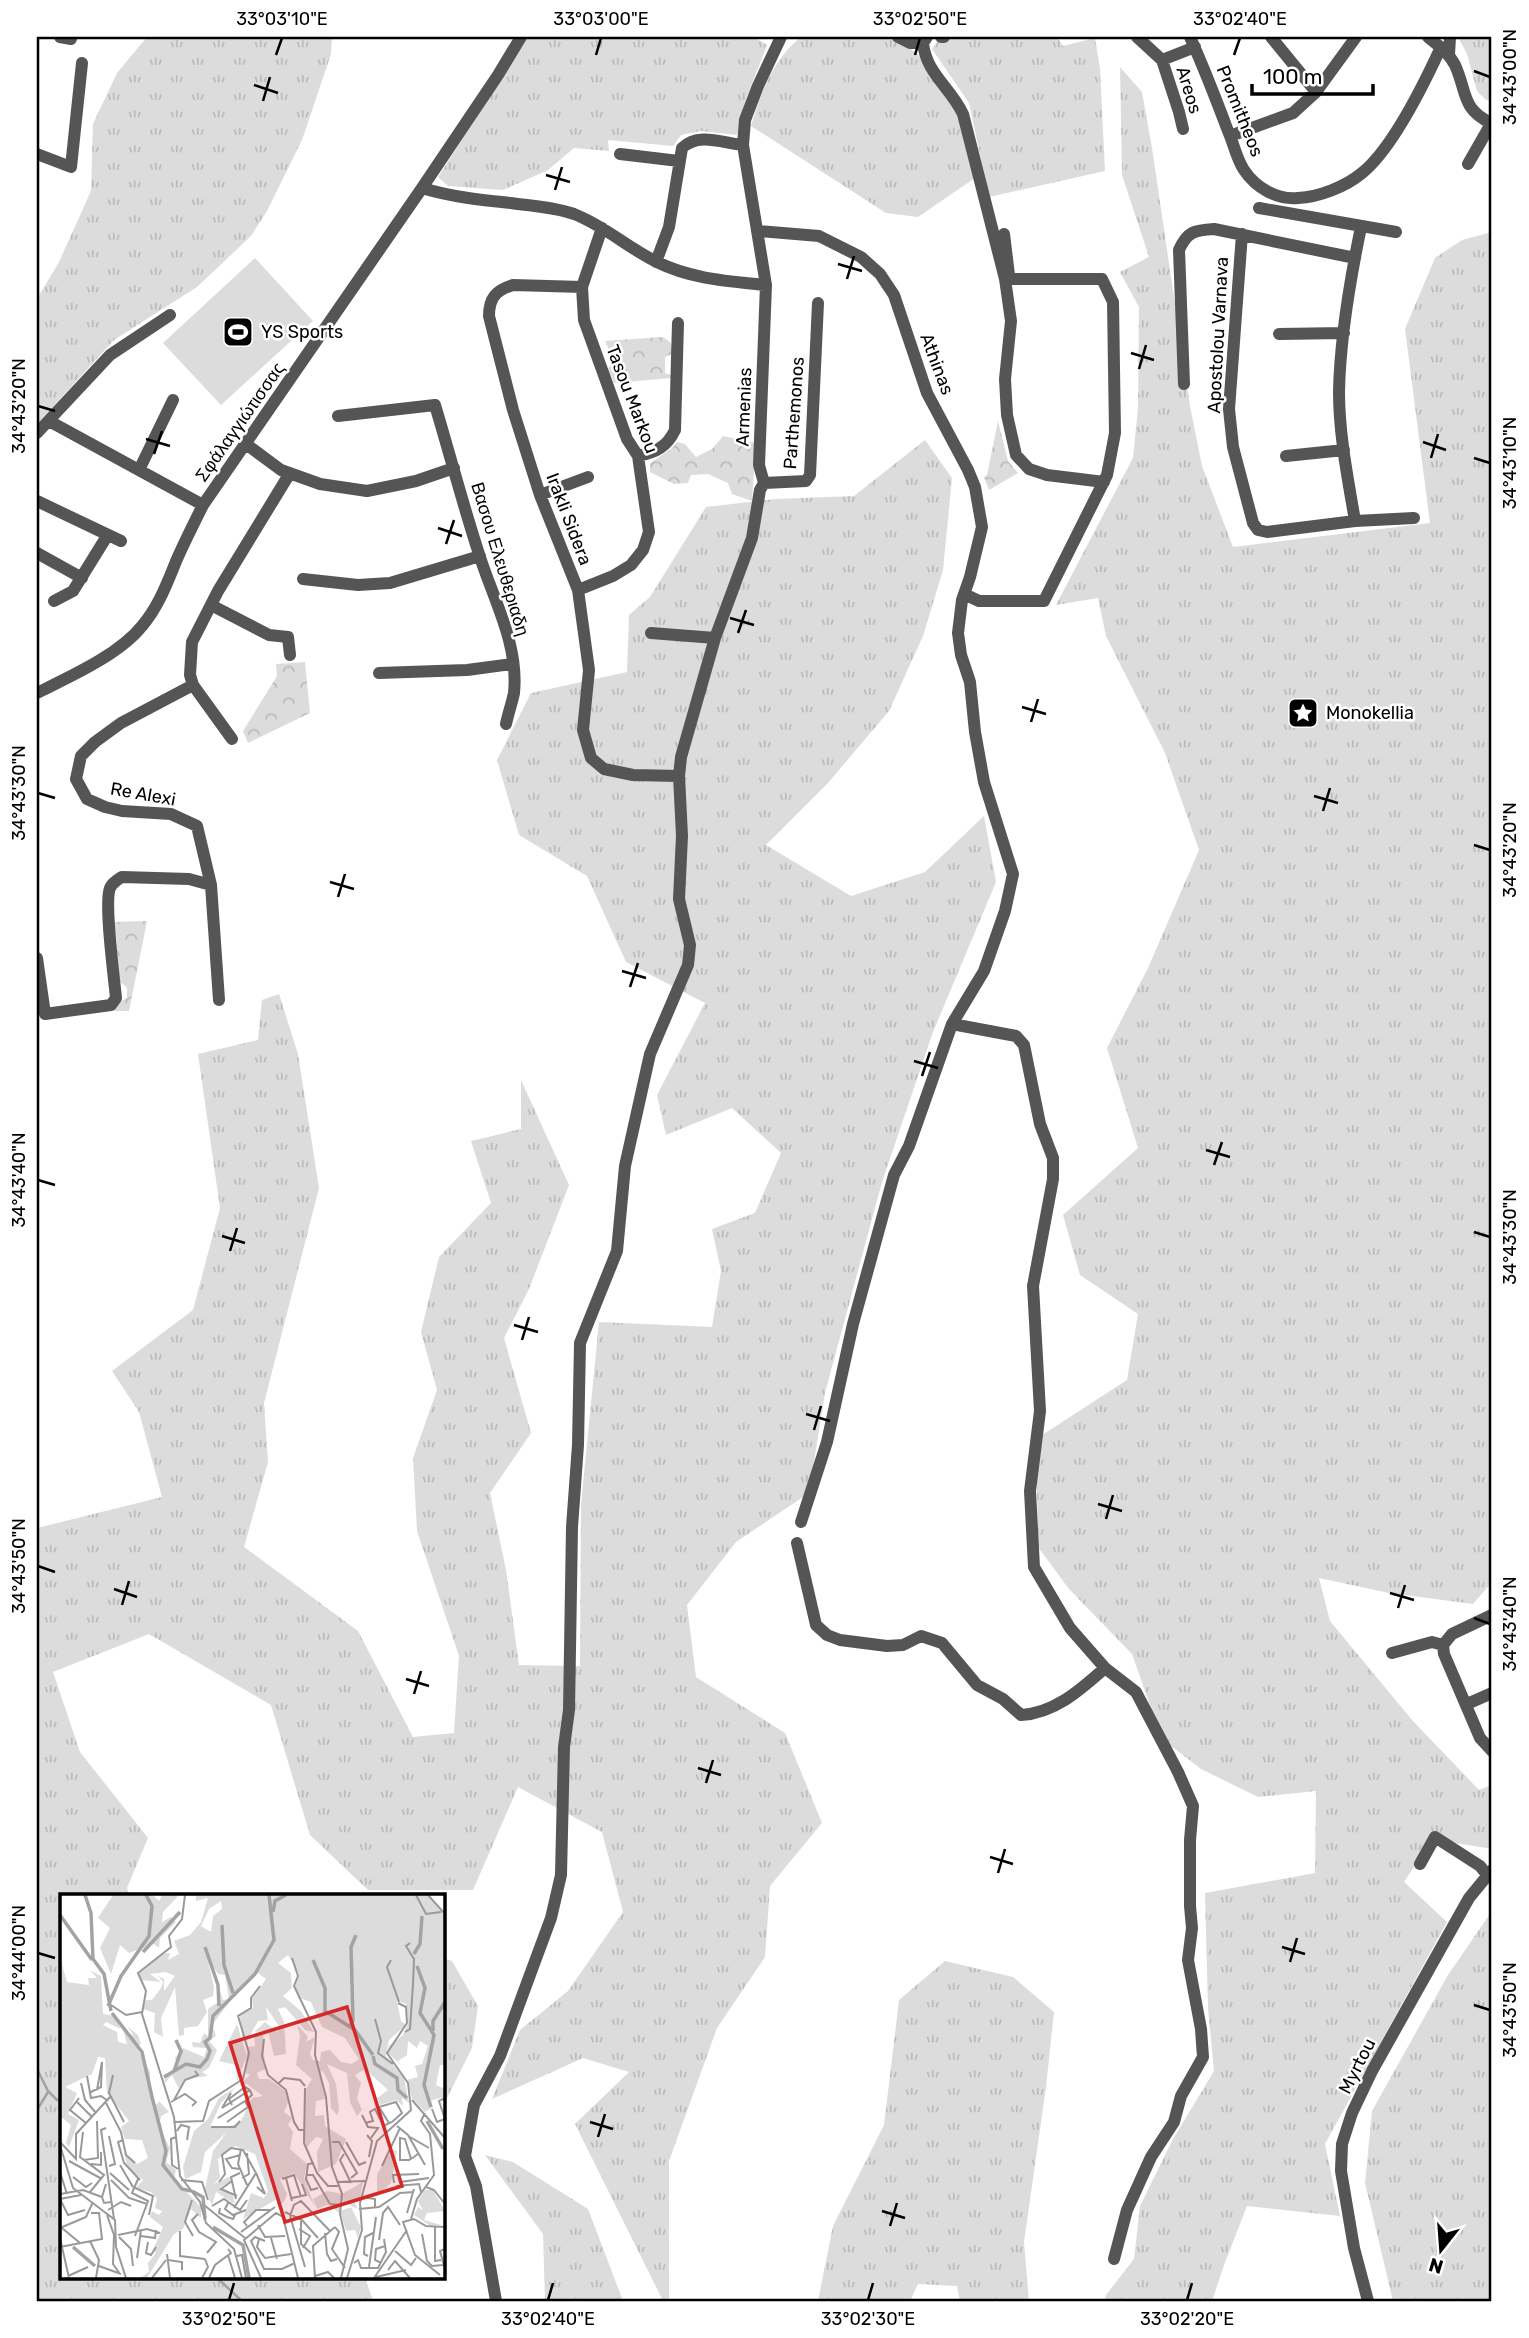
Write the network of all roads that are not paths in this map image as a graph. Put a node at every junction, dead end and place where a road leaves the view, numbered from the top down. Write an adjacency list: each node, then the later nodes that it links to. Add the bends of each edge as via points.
1 (521, 37): 23 (street, Σφάλαγγιώτισσας)
2 (898, 37): 9 (street, via 910,43)
3 (1137, 37): 12 (street, Areos)
4 (1271, 37): 14 (street)
5 (1356, 37): 14 (street)
6 (1428, 37): 11 (street)
7 (1450, 37): 11 (street)
8 (776, 39): 18 (street, Armenias, via 746,120)
9 (925, 40): 35 (street, via 925,58 963,114)
10 (1193, 42): 12 (street, Areos); 17 (street, Promitheos)
11 (1445, 51): 15 (street, via 1468,106); 24 (street, via 1383,149 1362,173 1342,186 1309,197)
12 (1162, 60): 16 (street, Areos)
13 (82, 63): 19 (street, via 71,167)
14 (1316, 92): 17 (street, via 1293,113)
15 (1492, 122): 22 (street)
16 (1183, 129)
17 (1230, 136): 24 (street, Promitheos, via 1245,171 1258,186)
18 (743, 145): 21 (street, via 690,140); 29 (street, Armenias)
19 (37, 154)
20 (620, 154): 21 (street)
21 (679, 161): 34 (street, via 669,227)
22 (1468, 164)
23 (422, 188): 28 (street, via 545,207); 48 (street, Σφάλαγγιώτισσας)
24 (1284, 199): 26 (street)
25 (1259, 208): 26 (street)
26 (1281, 213): 27 (street)
27 (1361, 227): 30 (street); 33 (street)
28 (602, 228): 34 (street); 37 (street, Tasou Markou)
29 (758, 231): 36 (street, Armenias); 70 (street, Athinas, via 820,236 837,243 880,274 894,295 927,393 975,487 982,527)
30 (1395, 232)
31 (1004, 234): 35 (street)
32 (1242, 234): 33 (street); 43 (street, via 1197,230 1184,239 1179,250); 62 (street, Apostolou Varnava, via 1229,409 1233,447 1253,523 1258,530 1267,531)
33 (1355, 258): 41 (street)
34 (656, 262): 36 (street, via 710,279)
35 (1007, 279): 56 (street, via 1011,321 1005,379 1016,454 1029,469 1047,475); 56 (street, via 1102,279 1113,302 1115,433)
36 (766, 285): 57 (street, Armenias, via 759,466)
37 (582, 287): 50 (street, Tasou Markou, via 590,341 627,439); 58 (street, Irakli Sidera, via 513,285 494,294 489,306 513,410)
38 (818, 303): 57 (street, Parthemonos, via 810,475 806,481)
39 (170, 315): 46 (street, via 110,355)
40 (678, 323): 50 (street, via 676,430 670,442)
41 (1345, 333): 42 (street); 49 (street, via 1339,393)
42 (1279, 334)
43 (1184, 384)
44 (173, 400): 53 (street)
45 (338, 416): 52 (street, Βασου Ελευθεριαδη, via 435,405)
46 (49, 421): 47 (street); 53 (street)
47 (37, 433)
48 (246, 444): 54 (street); 60 (street, Σφάλαγγιώτισσας)
49 (1344, 450): 51 (street); 62 (street)
50 (638, 456): 69 (street, Tasou Markou, via 649,532 642,550 631,565)
51 (1286, 456)
52 (454, 468): 54 (street, via 367,491 320,484); 66 (street, Βασου Ελευθεριαδη)
53 (139, 470): 60 (street)
54 (290, 473): 72 (street)
55 (588, 477): 58 (street)
56 (1104, 482): 70 (street, via 1044,601 979,601)
57 (764, 484): 74 (street, Armenias, via 752,538)
58 (540, 495): 69 (street, Irakli Sidera)
59 (37, 501): 63 (street)
60 (203, 505): 79 (street, Σφάλαγγιώτισσας, via 163,596 141,628 119,647)
61 (1414, 517): 62 (street, Apostolou Varnava)
62 (1355, 521)
63 (107, 536): 64 (street); 67 (street)
64 (121, 541)
65 (37, 553): 67 (street)
66 (480, 556): 68 (street, via 390,583); 76 (street, Βασου Ελευθεριαδη, via 497,600)
67 (82, 578): 71 (street, via 73,591)
68 (303, 579)
69 (578, 590): 82 (street, Irakli Sidera, via 589,670 583,730 590,758 604,769 633,775)
70 (964, 594): 86 (street, Athinas, via 958,633 961,655 970,682 984,782 1013,874 984,971)
71 (54, 601)
72 (212, 605): 75 (street, via 269,635 288,637); 78 (street, via 192,642)
73 (651, 633): 74 (street)
74 (715, 638): 82 (street, Armenias)
75 (290, 655)
76 (512, 664): 77 (street); 80 (street, Βασου Ελευθεριαδη, via 513,694)
77 (379, 673)
78 (193, 685): 81 (street); 83 (street, Re Alexi, via 95,742 81,756 76,779 87,799 105,807 171,814 197,826)
79 (37, 693)
80 (506, 724)
81 (232, 739)
82 (679, 776): 99 (street, Armenias, via 679,899 690,945 688,965 650,1054 625,1166 617,1251 580,1343 561,1875 551,1918 500,2056 474,2105 465,2156 476,2186)
83 (211, 886): 84 (street, via 189,879 122,877 114,881 108,908 115,1000 109,1006 45,1014); 85 (street, Re Alexi)
84 (37, 958)
85 (219, 1000)
86 (952, 1024): 87 (street, Athinas, via 909,1146 894,1175 853,1324 827,1442); 92 (street, via 1016,1036 1024,1045 1040,1124 1053,1158 1033,1286 1040,1411 1030,1491 1034,1567 1070,1628)
87 (801, 1522)
88 (797, 1543): 92 (street, via 816,1625 827,1635 887,1646 903,1645 921,1636 942,1643 977,1685 1020,1715 1072,1698)
89 (1492, 1615): 90 (street, via 1452,1634)
90 (1443, 1645): 91 (street, via 1432,1642); 94 (street)
91 (1392, 1653)
92 (1105, 1668): 98 (street, via 1136,1692 1193,1807 1188,1959 1203,2057 1127,2210)
93 (1492, 1693): 94 (street)
94 (1467, 1704): 95 (street, via 1480,1738)
95 (1492, 1751)
96 (1420, 1864): 97 (street, via 1435,1837)
97 (1490, 1873): 100 (street, Myrtou, via 1469,1898 1372,2071 1342,2144 1343,2184)
98 (1114, 2259)
99 (496, 2301)
100 (1368, 2301)

